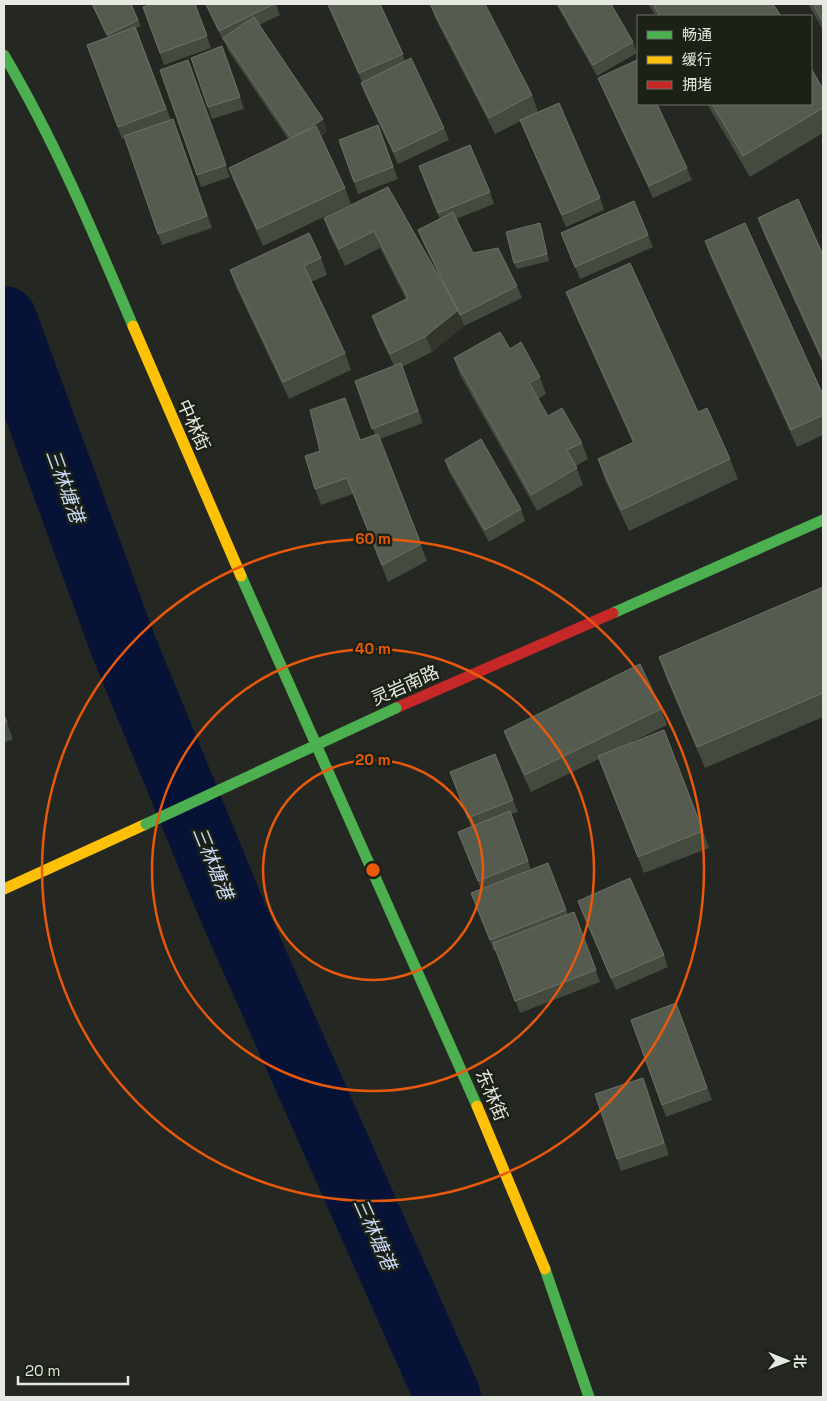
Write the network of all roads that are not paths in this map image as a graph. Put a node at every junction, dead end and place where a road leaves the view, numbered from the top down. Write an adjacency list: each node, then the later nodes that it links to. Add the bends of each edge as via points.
1 (4, 55): 3 (street, 中林街, via 30,99 88,219 209,503)
2 (823, 520): 4 (street, 灵岩南路, bridge, via 396,708)
3 (347, 812): 5 (street, 东林街, via 537,1248)
4 (4, 889)
5 (589, 1397)

